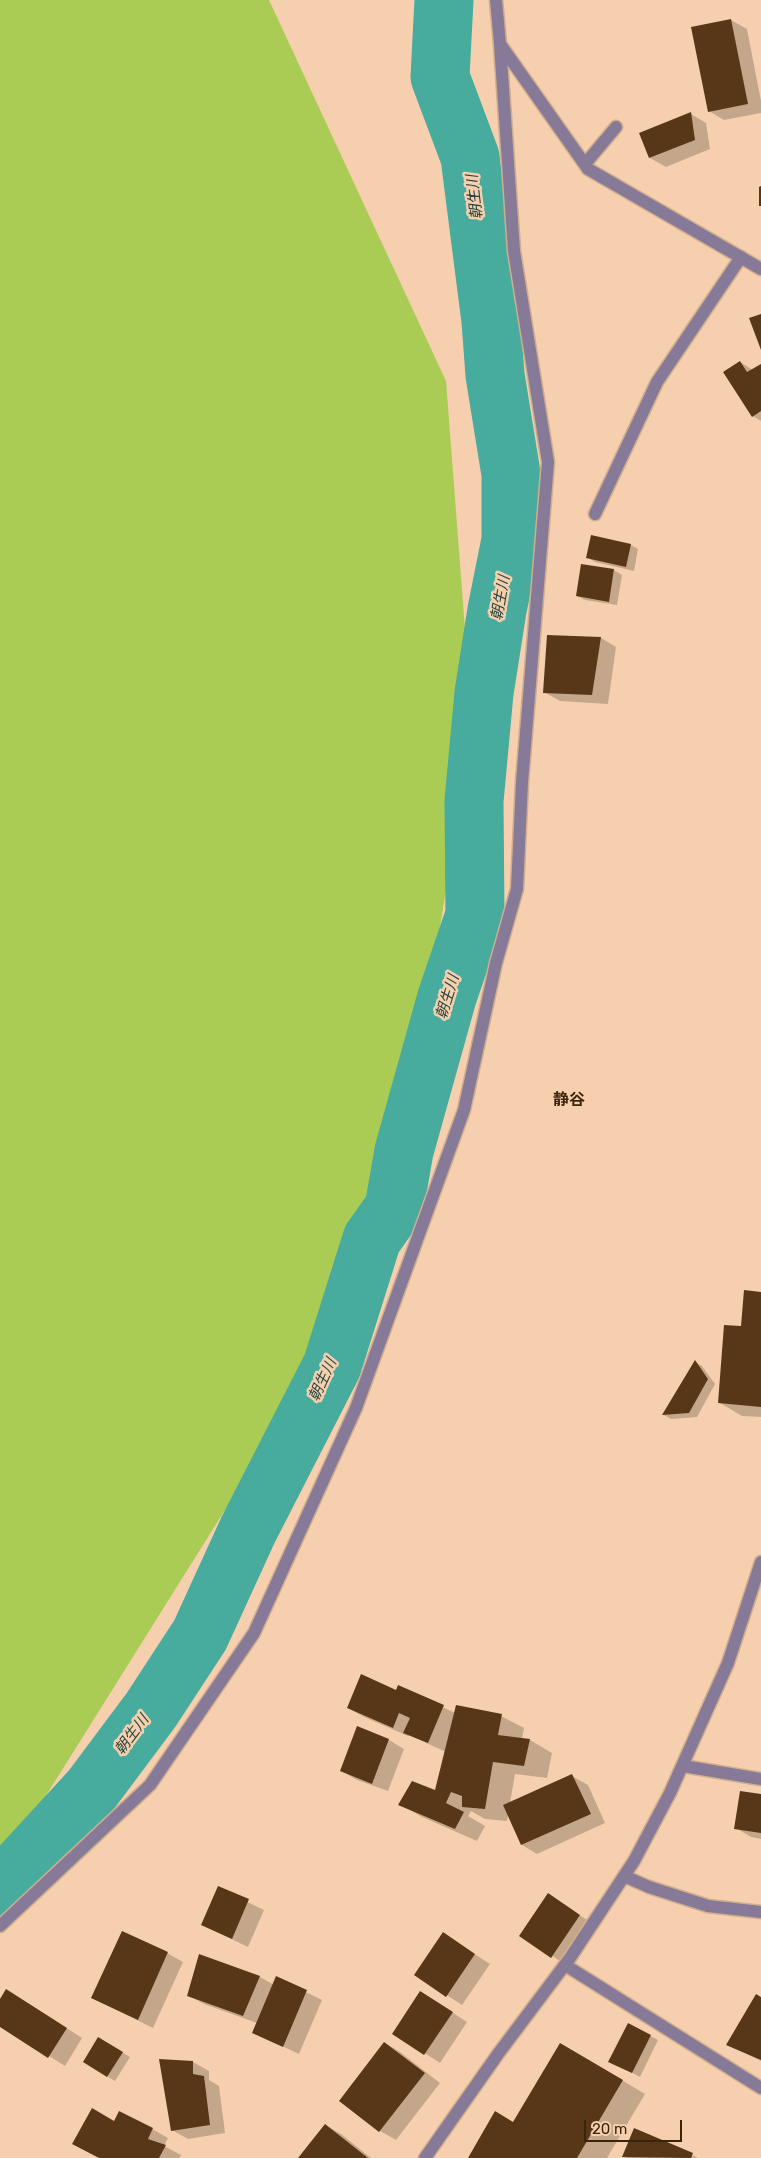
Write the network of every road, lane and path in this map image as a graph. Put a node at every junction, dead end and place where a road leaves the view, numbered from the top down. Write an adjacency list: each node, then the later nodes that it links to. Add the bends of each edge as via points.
1 (496, 0): 2 (street)
2 (500, 44): 4 (street); 13 (street, via 514,251 548,462 522,782 517,889 496,963 464,1110 356,1408 254,1633 150,1785)
3 (616, 127): 4 (street)
4 (584, 164): 5 (street)
5 (741, 257): 6 (street); 7 (street, via 657,382)
6 (761, 269)
7 (595, 514)
8 (761, 1562): 9 (street, via 728,1664)
9 (683, 1766): 10 (street); 11 (street)
10 (761, 1778)
11 (624, 1876): 12 (street, via 708,1906); 14 (street)
12 (761, 1912)
13 (0, 1926)
14 (565, 1965): 15 (street); 16 (street)
15 (761, 2088)
16 (424, 2158)

